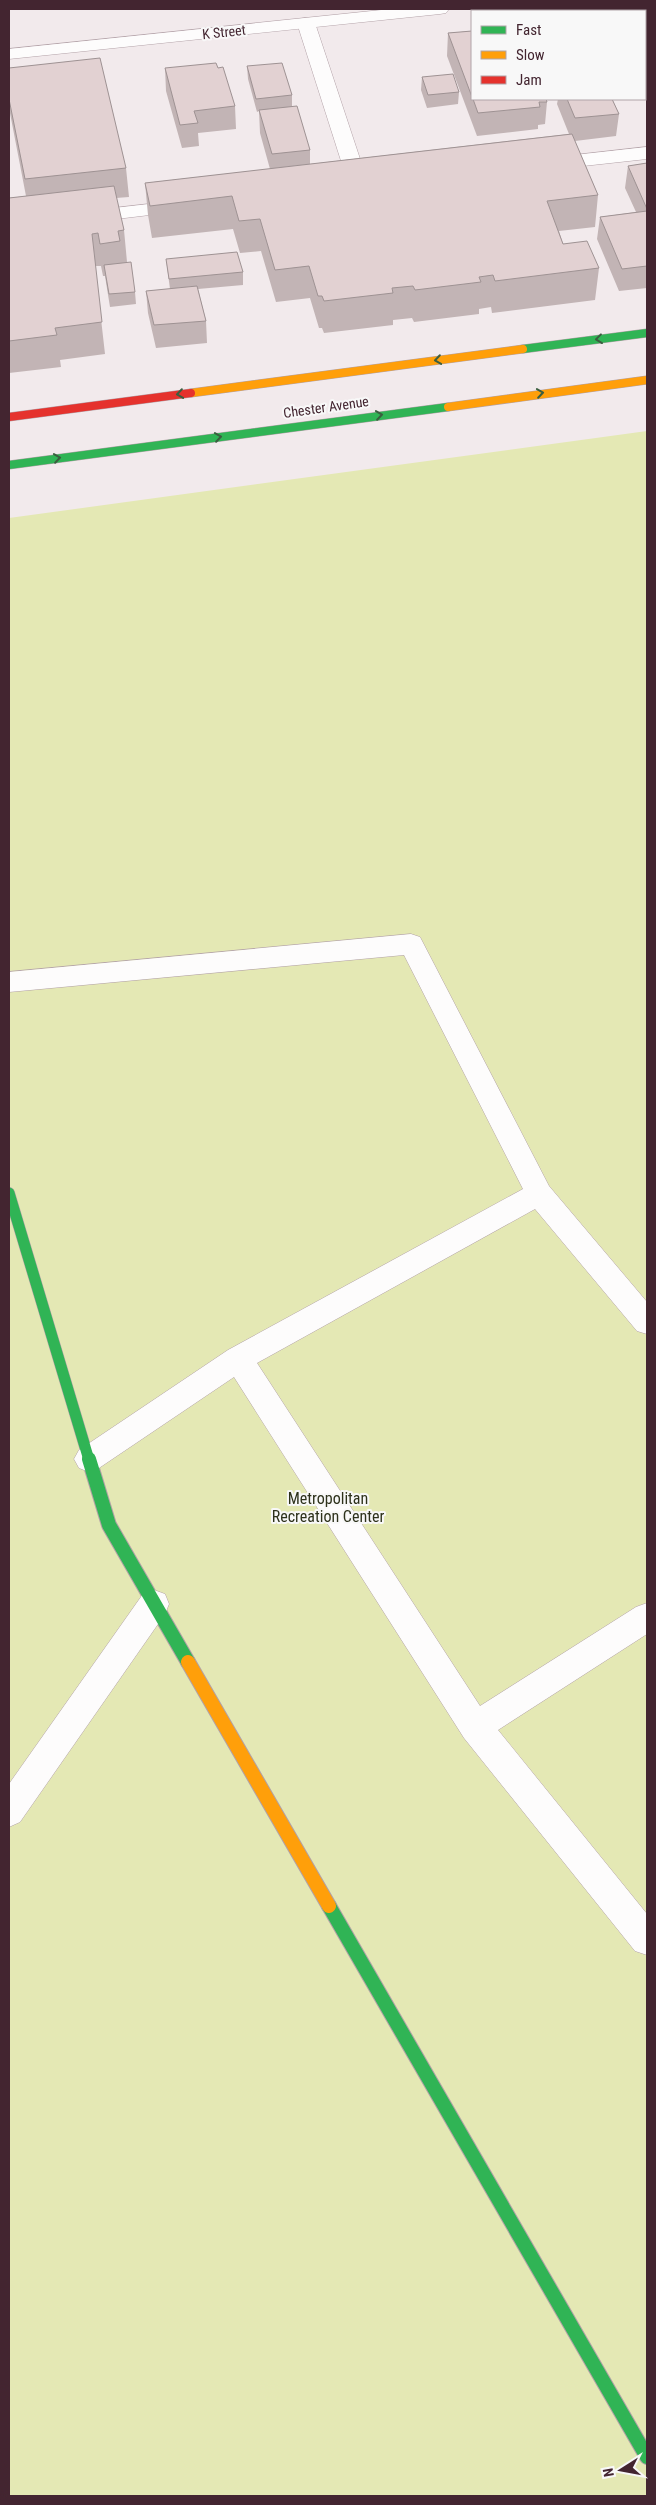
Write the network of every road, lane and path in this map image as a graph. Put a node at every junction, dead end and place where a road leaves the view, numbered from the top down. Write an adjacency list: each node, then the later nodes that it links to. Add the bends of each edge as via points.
1 (440, 9): 2 (street, K Street)
2 (372, 12): 3 (street, K Street)
3 (306, 23): 4 (street, K Street); 8 (street)
4 (9, 51)
5 (647, 153): 6 (street)
6 (532, 166)
7 (378, 184): 8 (street)
8 (359, 186): 9 (street)
9 (340, 188)
10 (203, 204): 11 (street)
11 (9, 226)
12 (647, 334): 14 (main road, Chester Avenue, one-way to 14)
13 (647, 380): 15 (main road, Chester Avenue, one-way to 13)
14 (9, 417)
15 (9, 465)
16 (9, 982): 18 (street, via 410,944)
17 (9, 1193): 21 (main road)
18 (539, 1194): 19 (street); 20 (street)
19 (647, 1322)
20 (238, 1359): 21 (street); 24 (street)
21 (89, 1459): 22 (main road, via 109,1525)
22 (154, 1604): 25 (street); 27 (main road)
23 (647, 1617): 24 (street)
24 (475, 1727): 26 (street)
25 (9, 1811)
26 (647, 1939)
27 (647, 2457)

